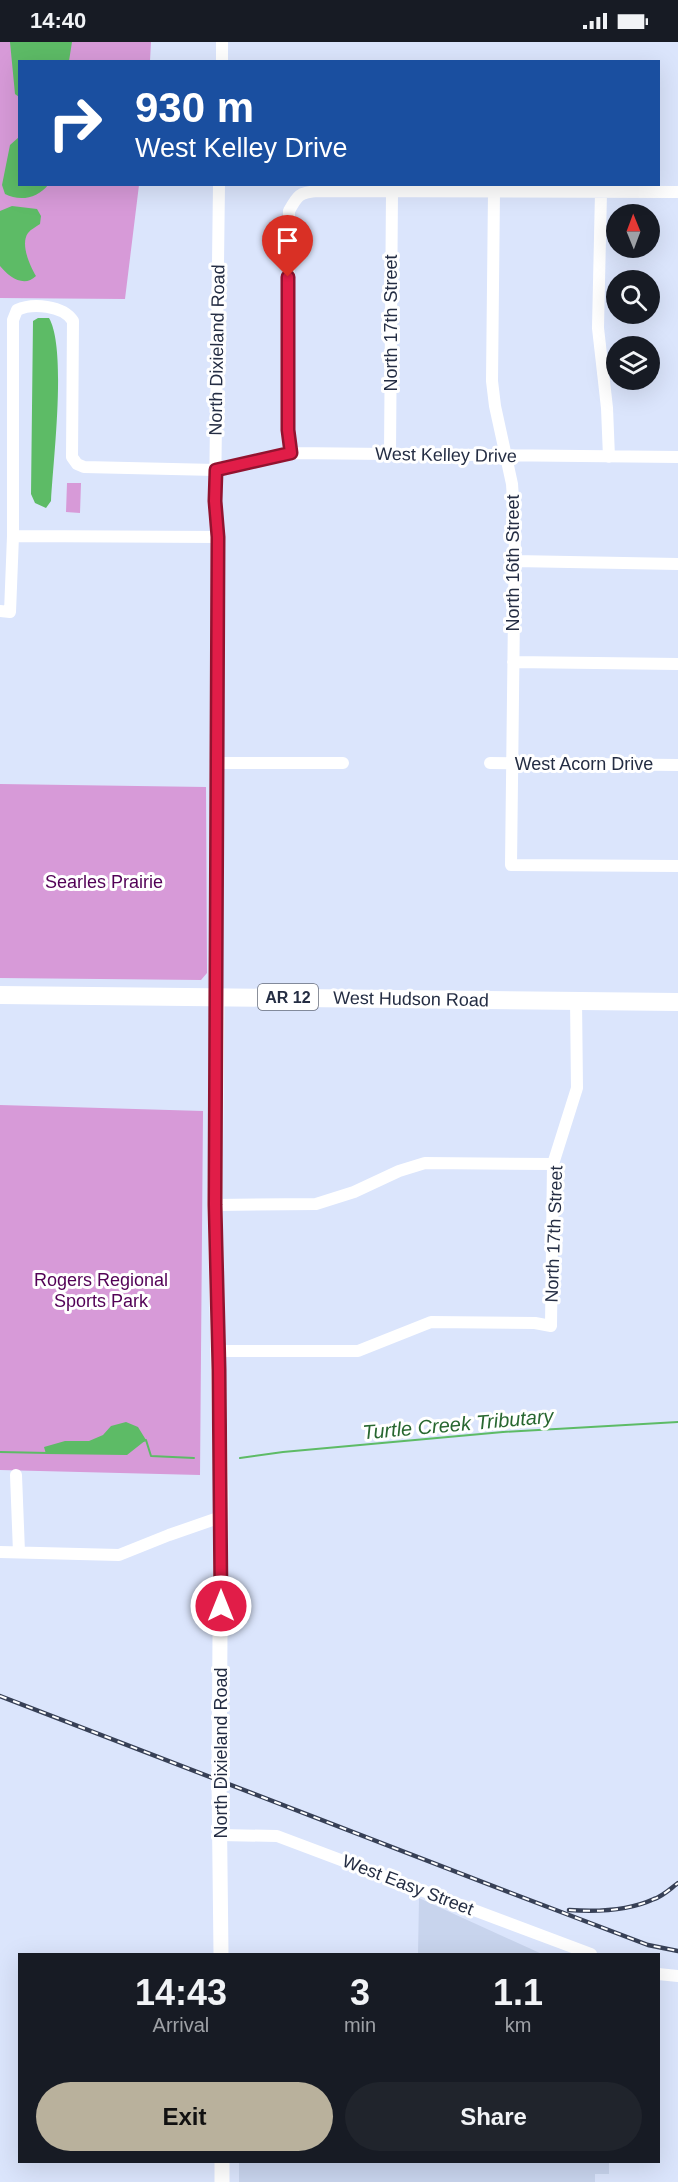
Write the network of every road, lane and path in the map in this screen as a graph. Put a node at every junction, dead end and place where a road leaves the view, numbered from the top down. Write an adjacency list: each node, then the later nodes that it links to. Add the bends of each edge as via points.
1 (222, 42): 2 (street)
2 (222, 60)
3 (219, 186): 13 (street, North Dixieland Road)
4 (392, 191): 5 (street); 8 (street, via 306,191 289,211); 9 (street, North 17th Street)
5 (494, 191): 6 (street); 10 (street, North 16th Street, via 492,381)
6 (601, 192): 7 (street); 11 (street, via 598,328)
7 (678, 192)
8 (291, 453): 9 (street, West Kelley Drive); 13 (street, West Kelley Drive)
9 (390, 454): 10 (street, West Kelley Drive)
10 (505, 456): 11 (street, West Kelley Drive); 16 (street, North 16th Street, via 513,494)
11 (609, 457): 12 (street, West Kelley Drive)
12 (678, 457)
13 (216, 470): 14 (street, West Kelley Drive, via 77,464 72,457 73,321 51,308 25,306 17,310 13,320); 15 (street, North Dixieland Road)
14 (13, 536): 15 (street); 18 (street, via 10,612)
15 (218, 537): 21 (street, North Dixieland Road)
16 (515, 561): 17 (street); 19 (street, North 16th Street)
17 (678, 564)
18 (0, 611)
19 (513, 662): 20 (street); 24 (street, North 16th Street)
20 (678, 664)
21 (216, 762): 22 (street); 28 (street, North Dixieland Road)
22 (343, 763)
23 (490, 764): 24 (street, West Acorn Drive)
24 (511, 764): 25 (street, West Acorn Drive); 26 (street, North 16th Street, via 511,865)
25 (678, 765)
26 (678, 866)
27 (0, 995): 28 (highway, West Hudson Road / AR 12)
28 (217, 997): 29 (highway, West Hudson Road / AR 12); 32 (main road, North Dixieland Road)
29 (576, 1000): 30 (highway, West Hudson Road / AR 12); 31 (street, North 17th Street, via 577,1088)
30 (678, 1002)
31 (553, 1164): 32 (street, via 425,1163 316,1204); 33 (street, North 17th Street, via 551,1326 431,1322 358,1351)
32 (215, 1205): 33 (main road, North Dixieland Road)
33 (219, 1351): 35 (main road, North Dixieland Road)
34 (16, 1475): 37 (street)
35 (221, 1517): 37 (street, via 119,1555); 38 (main road, North Dixieland Road)
36 (0, 1552): 37 (street)
37 (19, 1552)
38 (220, 1836): 39 (main road, North Dixieland Road); 40 (street, West Easy Street, via 277,1836)
39 (221, 1953)
40 (588, 1953)
41 (660, 1974): 42 (street)
42 (678, 1976)
43 (222, 2163): 44 (main road)
44 (222, 2182)

